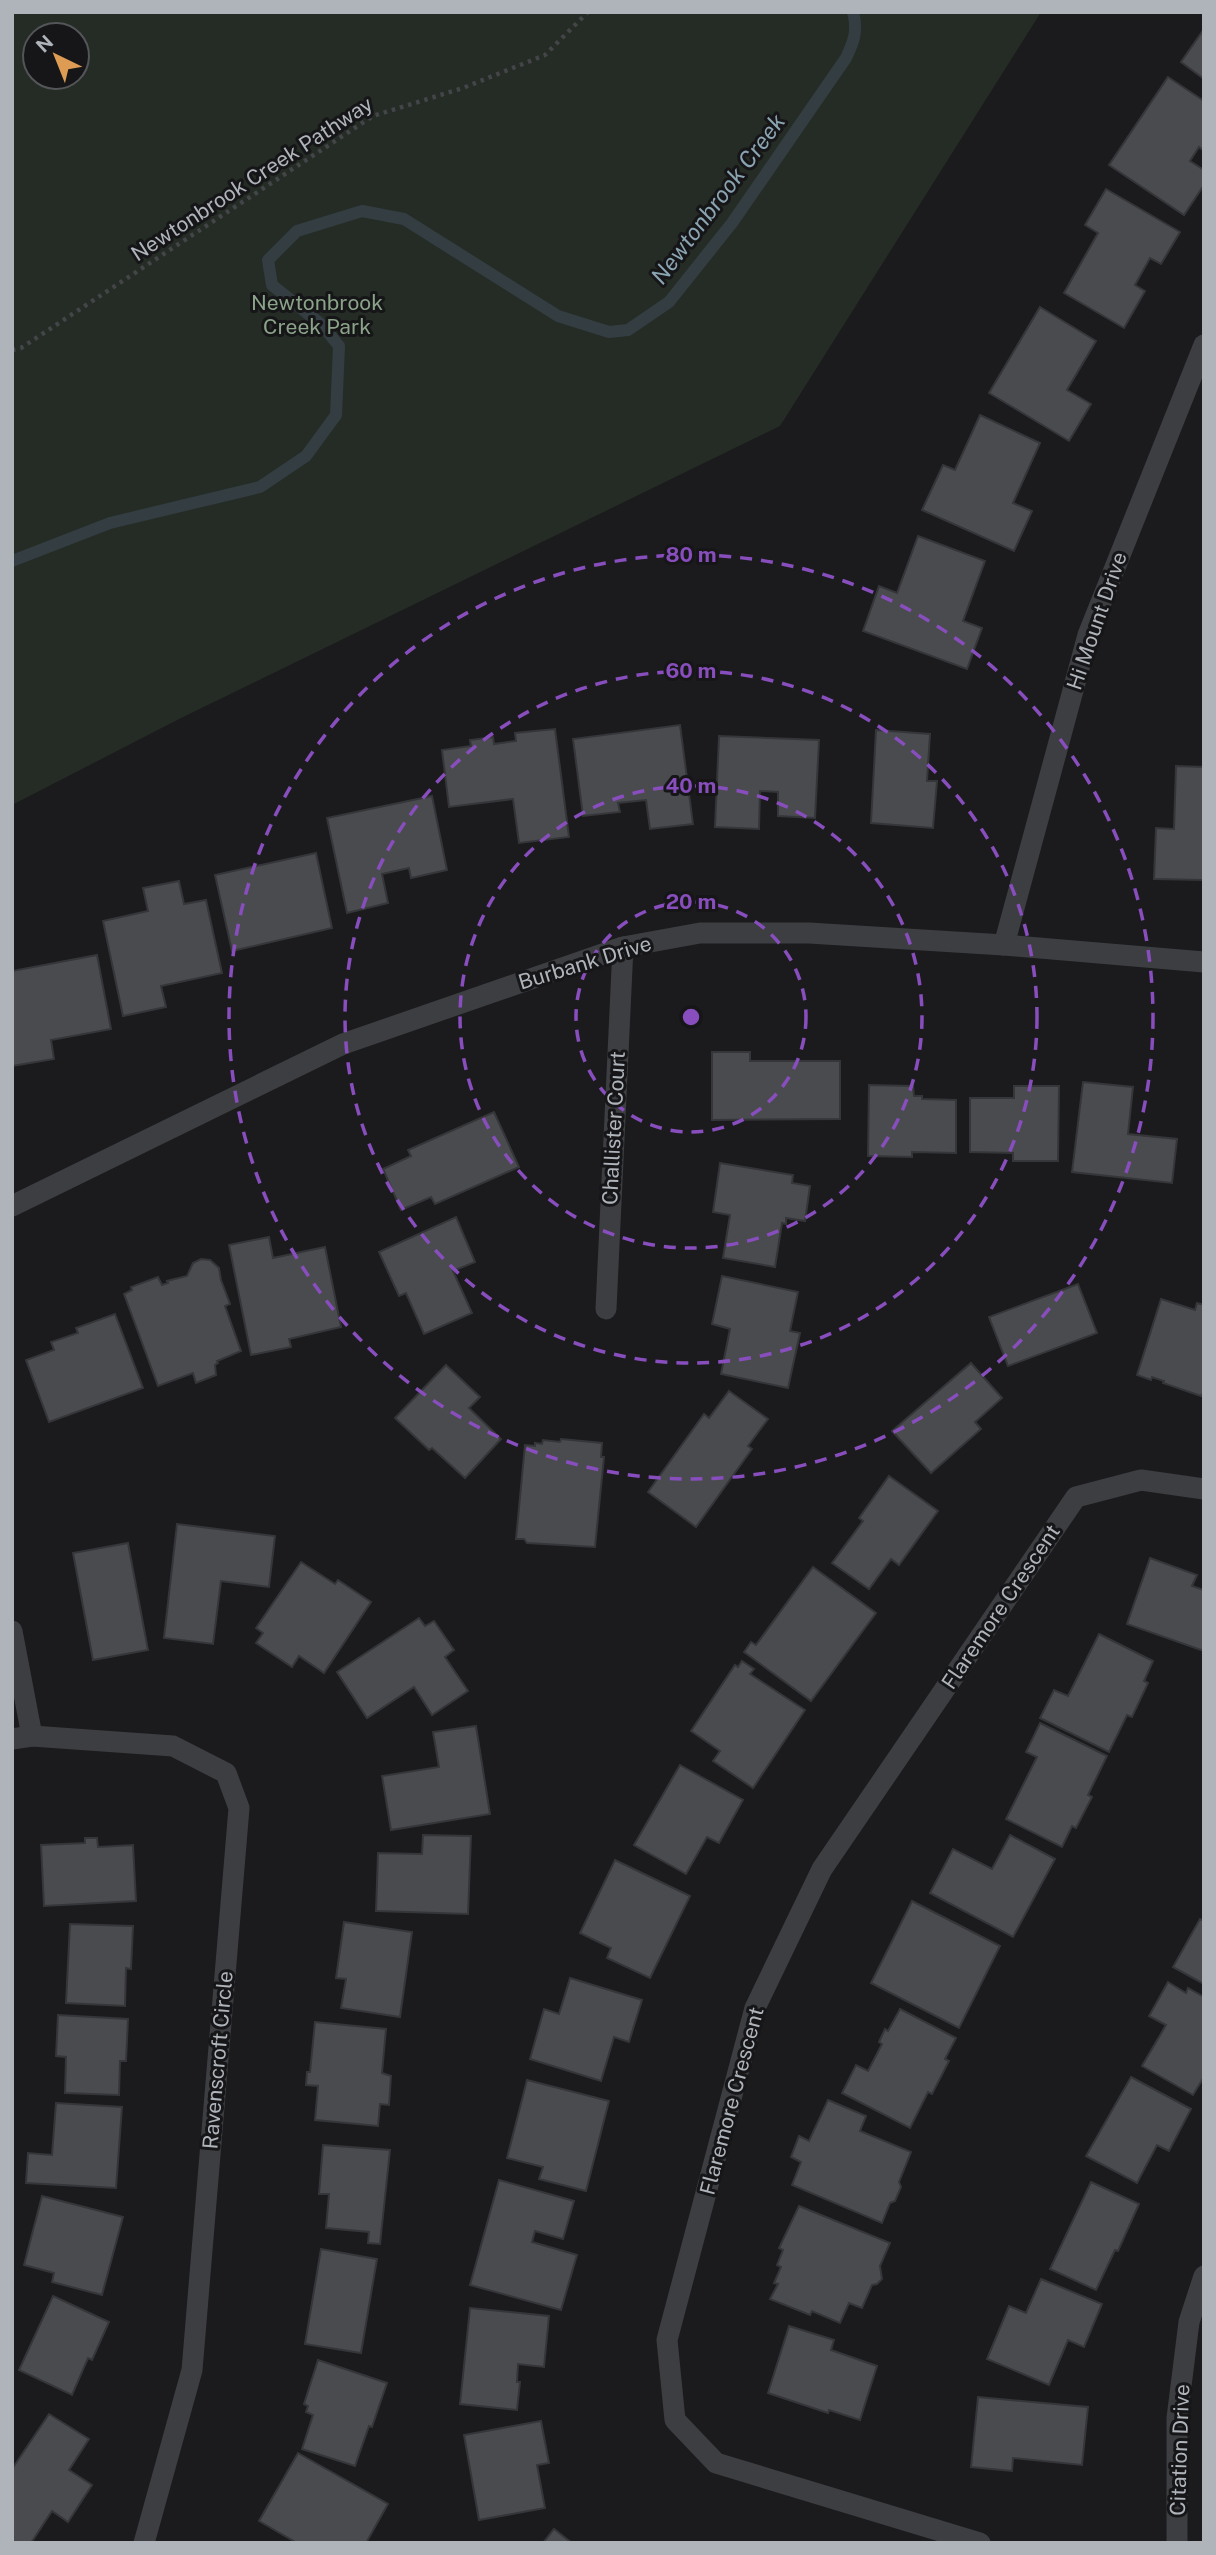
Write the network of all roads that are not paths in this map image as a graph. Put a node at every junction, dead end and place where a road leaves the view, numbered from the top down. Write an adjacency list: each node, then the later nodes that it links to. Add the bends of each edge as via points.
1 (1204, 345): 2 (street, Hi Mount Drive, via 1088,635)
2 (1004, 944): 3 (street, Burbank Drive, via 809,933 700,933); 4 (street, Burbank Drive)
3 (623, 947): 5 (street, Burbank Drive, via 343,1044); 6 (street, Challister Court)
4 (1204, 962)
5 (12, 1206)
6 (606, 1309)
7 (1204, 1489): 12 (street, Flaremore Crescent, via 1141,1480 1076,1497 822,1869 755,2008 667,2340 675,2420 716,2463)
8 (12, 1631): 9 (street, Ravenscroft Circle)
9 (22, 1737): 11 (street, Ravenscroft Circle, via 173,1746 226,1773 239,1808 192,2370)
10 (1204, 2276): 13 (street, Citation Drive, via 1189,2322 1177,2418)
11 (144, 2543)
12 (979, 2543)
13 (1177, 2543)

